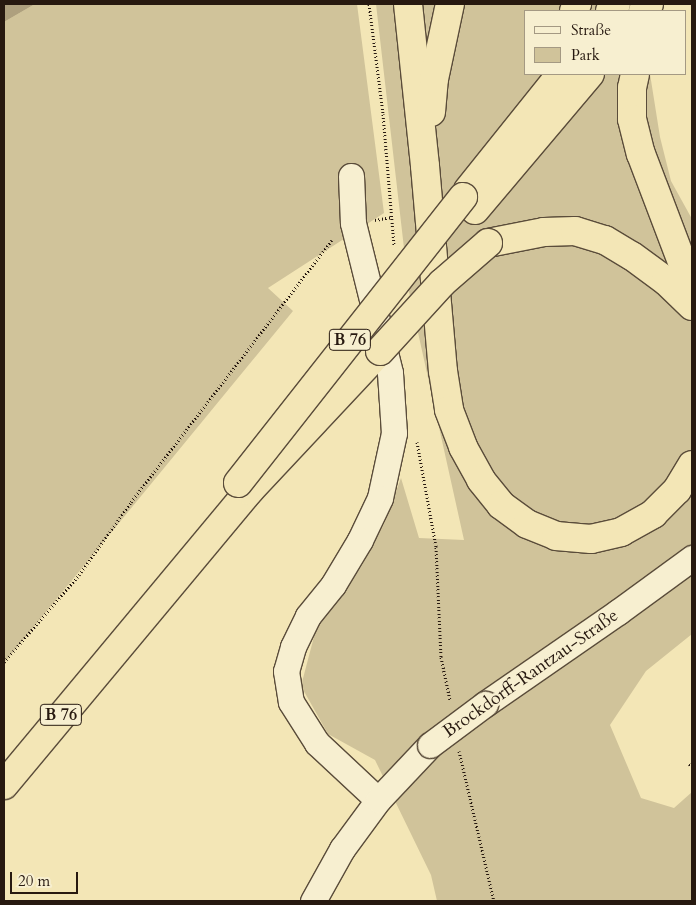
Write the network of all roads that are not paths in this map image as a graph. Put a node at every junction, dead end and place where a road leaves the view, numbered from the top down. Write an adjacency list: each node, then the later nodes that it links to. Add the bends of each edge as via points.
1 (408, 4): 8 (highway)
2 (450, 4): 8 (highway, via 434,79)
3 (550, 75): 7 (highway)
4 (560, 75): 7 (highway, B 76)
5 (589, 75): 10 (highway, B 76)
6 (635, 75): 11 (highway, via 632,119 641,154)
7 (538, 103): 10 (highway, B 76)
8 (426, 166): 13 (highway, via 442,371 449,410 463,447 481,480 501,505 527,524 556,536 591,539 622,532 652,514 677,490)
9 (351, 176): 18 (street, via 353,223 390,373 394,433 380,498 333,585 308,616 286,671 291,702 317,743)
10 (469, 203): 14 (highway, B 76, bridge)
11 (692, 288)
12 (692, 306): 14 (highway, bridge, via 666,281 605,240 574,231 544,232 488,243 442,283)
13 (692, 465)
14 (243, 487): 16 (highway, B 76); 17 (highway, B 76)
15 (692, 558): 18 (street, Brockdorff-Rantzau-Straße, bridge, via 430,745)
16 (4, 765)
17 (4, 785)
18 (378, 800): 19 (street, Brockdorff-Rantzau-Straße, via 342,850)
19 (313, 901)

